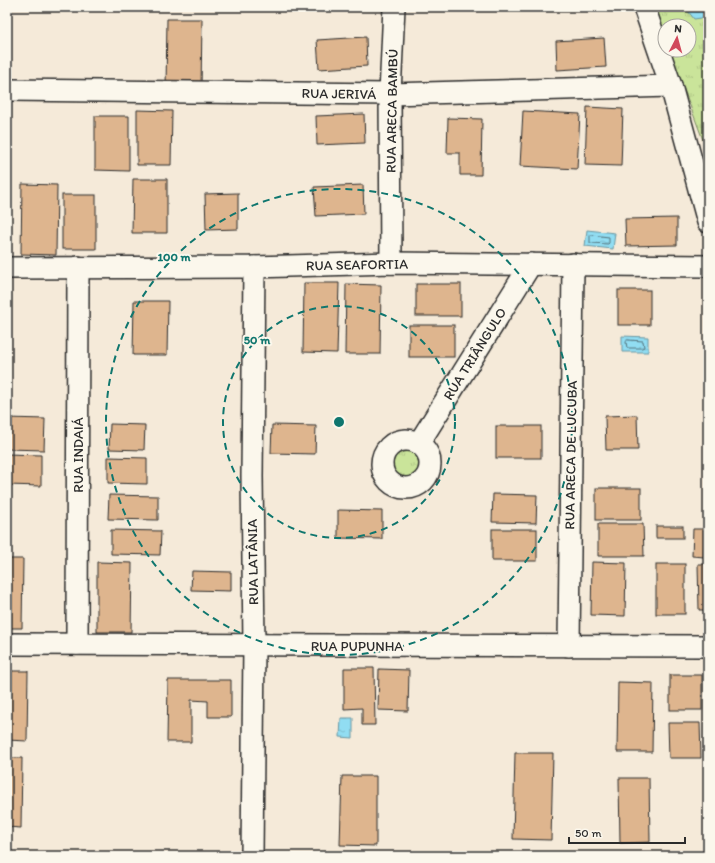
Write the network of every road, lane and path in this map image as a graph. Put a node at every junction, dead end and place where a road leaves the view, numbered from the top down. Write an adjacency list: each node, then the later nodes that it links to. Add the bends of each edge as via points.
1 (394, 7): 5 (street, RUA ARECA BAMBÚ)
2 (644, 7): 3 (street)
3 (671, 86): 5 (street, RUA JERIVÁ); 6 (street)
4 (7, 90): 5 (street, RUA JERIVÁ)
5 (390, 94): 7 (street, RUA ARECA BAMBÚ)
6 (708, 222)
7 (391, 263): 8 (street, RUA SEAFORTIA); 12 (street, RUA SEAFORTIA)
8 (531, 264): 9 (street, RUA SEAFORTIA); 14 (street, RUA TRIÂNGULO)
9 (573, 264): 10 (street, RUA SEAFORTIA); 18 (street, RUA ARECA DE LUCUBA)
10 (708, 266)
11 (78, 267): 12 (street, RUA SEAFORTIA); 13 (street, RUA SEAFORTIA); 16 (street, RUA INDAIÁ)
12 (254, 267): 17 (street, RUA LATÂNIA)
13 (7, 268)
14 (419, 443)
15 (7, 644): 16 (street, RUA PUPUNHA)
16 (77, 644): 17 (street, RUA PUPUNHA)
17 (254, 645): 18 (street, RUA PUPUNHA); 20 (street, RUA LATÂNIA)
18 (569, 646): 19 (street, RUA PUPUNHA)
19 (708, 646)
20 (252, 856)

